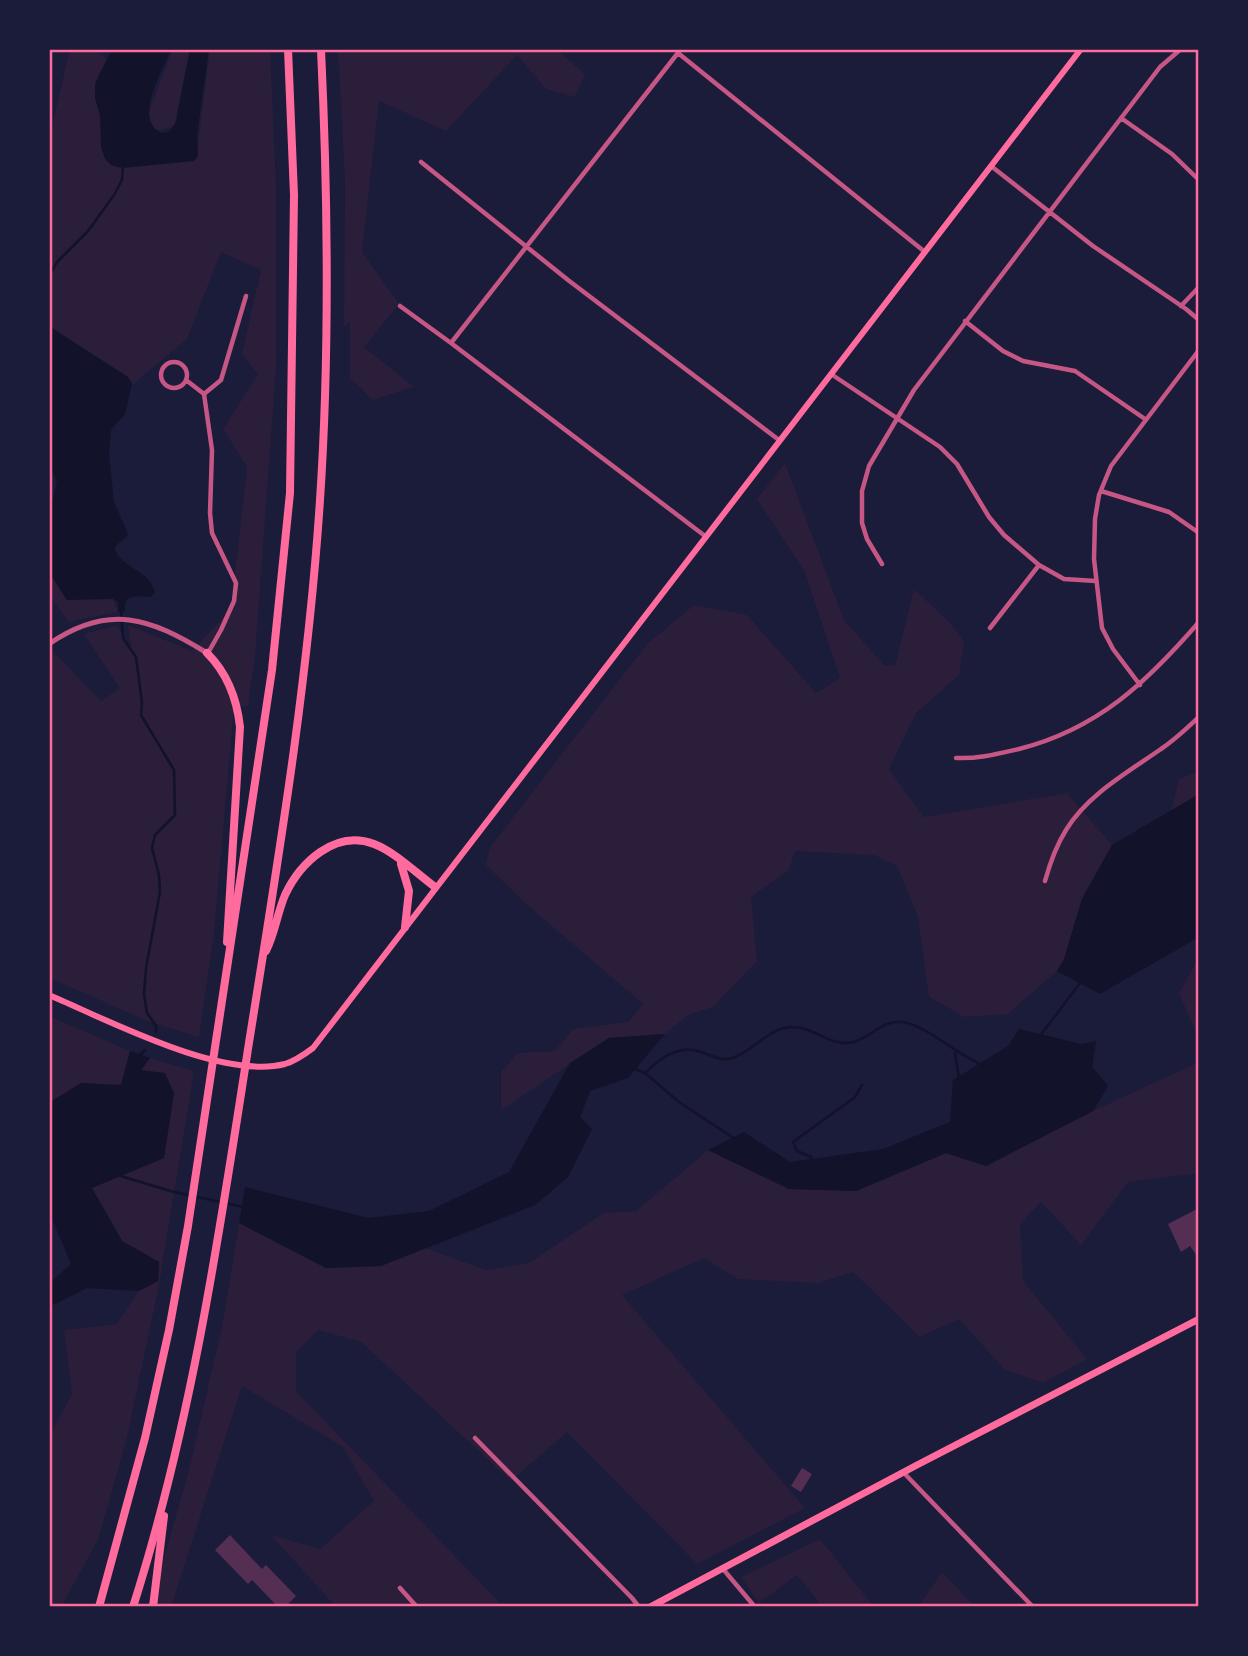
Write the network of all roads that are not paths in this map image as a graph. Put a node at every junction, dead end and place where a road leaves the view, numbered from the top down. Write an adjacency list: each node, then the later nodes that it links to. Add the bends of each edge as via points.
1 (288, 49): 45 (highway, via 293,195 290,493 272,670)
2 (321, 49): 44 (highway, via 327,331 320,500 300,705)
3 (1081, 49): 8 (main road)
4 (1181, 49): 6 (street, via 1160,67)
5 (679, 51): 11 (street); 12 (street)
6 (1121, 118): 9 (street, via 1172,154); 10 (street)
7 (421, 163): 11 (street)
8 (990, 166): 10 (street); 12 (main road)
9 (1199, 180)
10 (1049, 212): 16 (street); 18 (street)
11 (526, 246): 19 (street); 26 (street)
12 (925, 252): 21 (main road)
13 (1199, 287): 16 (street)
14 (246, 296): 23 (street, via 221,380)
15 (400, 306): 19 (street)
16 (1181, 306): 17 (street)
17 (1199, 320)
18 (965, 321): 24 (street); 25 (street, via 1023,361 1075,371)
19 (451, 343): 29 (street)
20 (1199, 350): 25 (street)
21 (831, 374): 24 (street); 26 (main road)
22 (186, 380): 22 (street, via 180,386 168,386 162,380 163,368 178,363 185,368); 23 (street)
23 (204, 394): 36 (street, via 212,450 212,533 236,583 234,601)
24 (897, 419): 30 (street, via 869,467 862,491 862,523); 31 (street, via 957,464 989,517)
25 (1145, 419): 27 (street, via 1111,466)
26 (779, 440): 29 (main road)
27 (1101, 491): 28 (street, via 1169,512); 32 (street, via 1095,519)
28 (1199, 533)
29 (705, 536): 42 (main road)
30 (882, 564)
31 (1039, 565): 32 (street, via 1064,579); 34 (street)
32 (1096, 581): 37 (street, via 1102,628)
33 (1199, 622): 37 (street)
34 (990, 628)
35 (49, 644): 36 (street, via 76,627 128,618 176,634)
36 (208, 653): 45 (highway, via 230,687 241,735)
37 (1140, 685): 39 (street, via 1063,735 978,759)
38 (1199, 718): 41 (street, via 1089,804 1067,828)
39 (956, 758)
40 (400, 861): 42 (highway); 43 (highway, via 410,891); 44 (highway, via 362,841 341,842 316,854 288,890)
41 (1045, 881)
42 (435, 887): 43 (main road)
43 (405, 927): 46 (main road, via 318,1042 286,1063 230,1063 192,1053)
44 (262, 960): 50 (highway, via 221,1231)
45 (226, 969): 53 (highway, via 169,1330)
46 (49, 995)
47 (1199, 1319): 49 (main road)
48 (475, 1438): 57 (street)
49 (903, 1472): 51 (main road); 60 (street)
50 (164, 1505): 54 (highway); 55 (highway)
51 (723, 1569): 58 (main road); 59 (street)
52 (400, 1588): 56 (street)
53 (99, 1607)
54 (133, 1607)
55 (153, 1607)
56 (417, 1607)
57 (639, 1607)
58 (650, 1607)
59 (755, 1607)
60 (1033, 1607)

